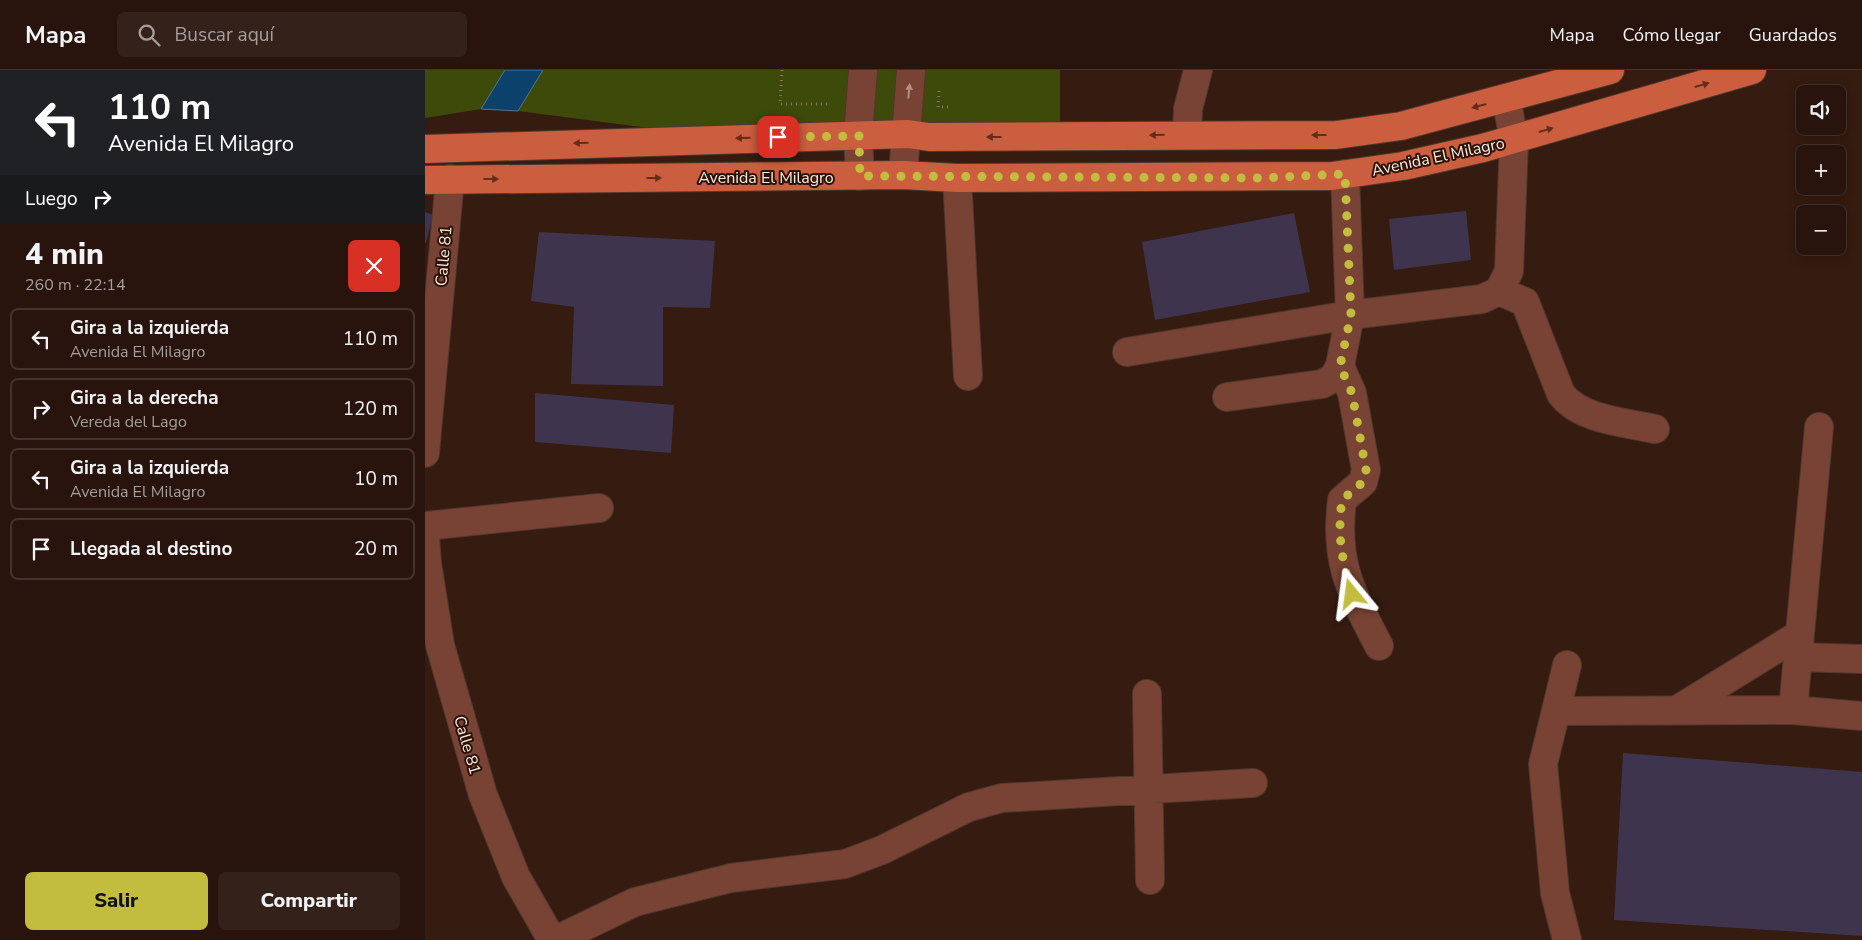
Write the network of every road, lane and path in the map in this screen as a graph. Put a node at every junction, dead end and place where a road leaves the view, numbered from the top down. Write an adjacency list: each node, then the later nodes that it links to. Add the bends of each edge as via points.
1 (782, 70): 8 (path, via 780,104)
2 (863, 70): 13 (street)
3 (911, 70): 11 (street, one-way to 3)
4 (1198, 70): 12 (street, via 1188,109)
5 (1610, 70): 7 (main road)
6 (1752, 70): 14 (main road, Avenida El Milagro, one-way to 6)
7 (1506, 98): 12 (main road, one-way to 12, via 1401,126 1335,135); 14 (street)
8 (827, 104)
9 (938, 107): 10 (path)
10 (957, 107)
11 (908, 134): 12 (main road, one-way to 11, via 929,137); 13 (main road); 17 (street)
12 (1187, 134)
13 (859, 136): 15 (main road, one-way to 15); 18 (street)
14 (1514, 140): 16 (main road, Avenida El Milagro, via 1403,166); 21 (street, via 1509,271)
15 (425, 149)
16 (1345, 174): 19 (main road, Avenida El Milagro, via 1261,178); 22 (street)
17 (903, 175): 18 (main road, Avenida El Milagro); 19 (main road, Avenida El Milagro)
18 (860, 176): 20 (main road, Avenida El Milagro, one-way to 18)
19 (957, 178): 25 (street)
20 (437, 180): 29 (street, Calle 81)
21 (1499, 291): 22 (street, via 1482,299); 28 (street, via 1525,302 1561,394 1568,403 1583,412)
22 (1351, 315): 23 (street); 24 (street)
23 (1127, 352)
24 (1340, 366): 26 (street, via 1333,378 1323,384); 34 (street, via 1352,393 1366,470 1363,482 1342,500 1338,529 1352,594)
25 (968, 376)
26 (1227, 397)
27 (1819, 427): 33 (street)
28 (1655, 429)
29 (425, 453)
30 (599, 508): 31 (street)
31 (425, 526)
32 (425, 537): 45 (street, Calle 81, via 440,645 483,795 516,877)
33 (1798, 645): 35 (street); 39 (street); 40 (street)
34 (1379, 646)
35 (1862, 659)
36 (1567, 665): 38 (street)
37 (1147, 694): 43 (street)
38 (1556, 710): 39 (street); 47 (street, via 1543,764 1555,893)
39 (1677, 710): 40 (street)
40 (1793, 710): 41 (street)
41 (1862, 716)
42 (1253, 783): 43 (street)
43 (1147, 790): 44 (street); 46 (street, via 1002,798 969,807 882,850 845,864 731,878 635,902)
44 (1150, 880)
45 (552, 940)
46 (556, 940)
47 (1567, 940)

